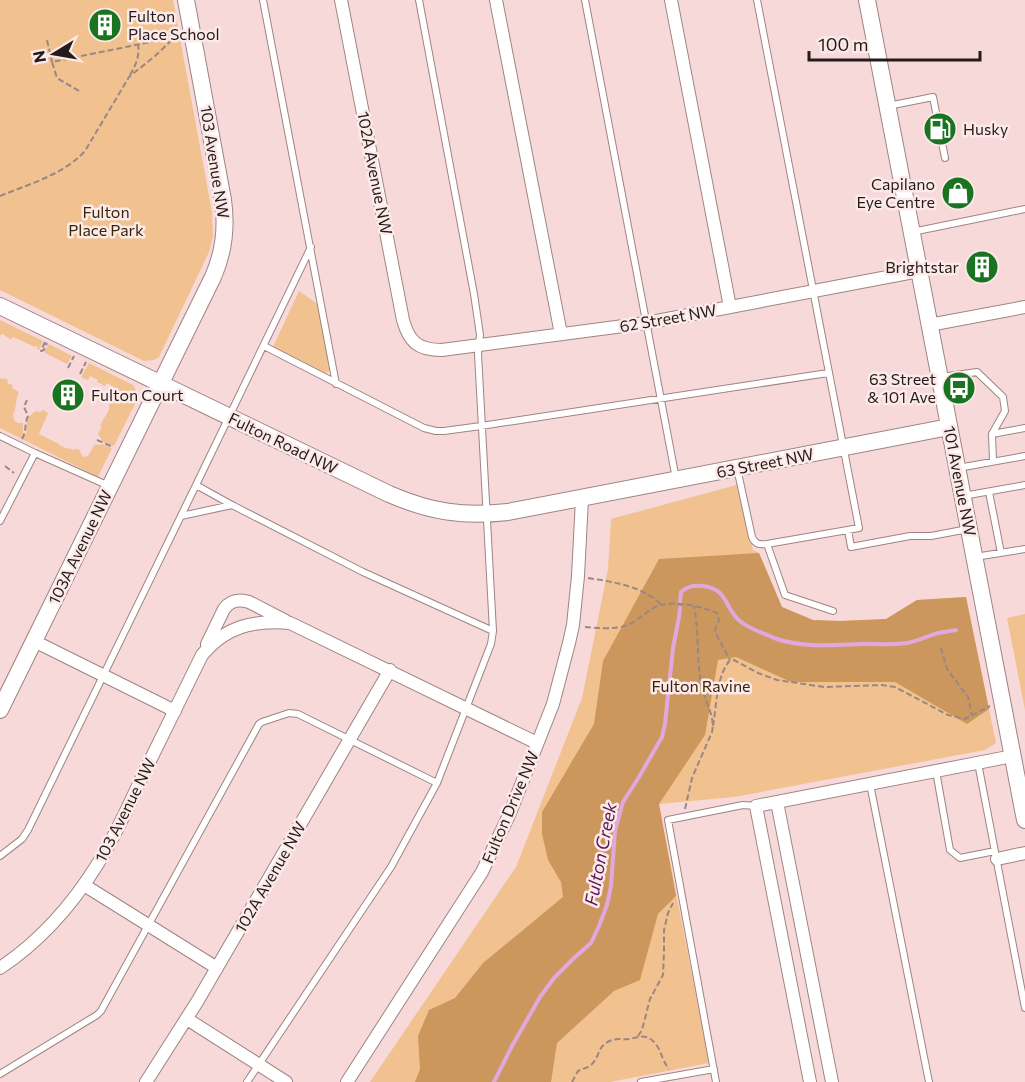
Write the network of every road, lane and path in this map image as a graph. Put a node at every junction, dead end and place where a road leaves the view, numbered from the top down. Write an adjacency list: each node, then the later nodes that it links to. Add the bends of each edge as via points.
1 (186, 0): 42 (street, 103 Avenue NW, via 224,200 225,232 217,268)
2 (263, 0): 24 (lane)
3 (341, 0): 33 (street, 102A Avenue NW, via 403,320)
4 (419, 0): 34 (lane, via 474,294)
5 (496, 0): 32 (street)
6 (585, 0): 30 (lane)
7 (670, 0): 29 (street)
8 (757, 0): 26 (lane)
9 (867, 0): 19 (street, 101 Avenue NW)
10 (180, 35): 11 (path)
11 (176, 36): 13 (path); 17 (path)
12 (47, 40): 14 (path)
13 (138, 44): 16 (path); 17 (path, via 135,67)
14 (49, 48): 15 (path); 16 (path)
15 (40, 53)
16 (52, 62): 18 (path, via 57,78)
17 (129, 77): 21 (path, via 79,157 59,171)
18 (79, 92)
19 (888, 106): 20 (lane, via 933,96); 23 (street, 101 Avenue NW)
20 (945, 158)
21 (0, 196)
22 (1025, 209): 23 (lane)
23 (912, 232): 25 (street, 101 Avenue NW)
24 (311, 248): 35 (lane); 43 (lane)
25 (919, 271): 26 (street, 62 Street NW); 31 (street, 101 Avenue NW)
26 (813, 291): 29 (street, 62 Street NW); 39 (lane)
27 (0, 306): 42 (street, Fulton Road NW)
28 (1025, 307): 31 (street)
29 (730, 308): 30 (street, 62 Street NW)
30 (646, 323): 32 (street, 62 Street NW); 44 (lane)
31 (929, 325): 41 (street, 101 Avenue NW)
32 (561, 334): 34 (street, 62 Street NW)
33 (416, 344): 34 (street, 62 Street NW, via 432,350)
34 (479, 345): 47 (lane)
35 (264, 346): 43 (lane); 46 (lane)
36 (75, 354): 38 (path)
37 (87, 360): 40 (path)
38 (68, 368)
39 (828, 373): 44 (lane); 55 (lane)
40 (80, 374)
41 (940, 378): 48 (street, 101 Avenue NW); 50 (lane, via 977,372 1003,397 1005,411)
42 (160, 383): 46 (street, Fulton Road NW); 66 (street, 103A Avenue NW)
43 (336, 384): 47 (lane, via 424,428 444,431)
44 (660, 399): 47 (lane); 63 (lane)
45 (27, 400): 52 (path, via 24,407 28,416)
46 (229, 416): 64 (lane); 71 (street, Fulton Road NW, via 414,504 452,513)
47 (481, 426): 71 (lane)
48 (949, 427): 55 (street, 63 Street NW); 61 (street, 101 Avenue NW)
49 (1025, 428): 50 (lane)
50 (992, 434): 58 (lane)
51 (0, 435): 56 (lane)
52 (22, 439)
53 (97, 440): 54 (path)
54 (116, 448)
55 (843, 448): 60 (street, 63 Street NW); 75 (lane, via 859,528)
56 (35, 453): 66 (lane); 73 (lane)
57 (1025, 456): 58 (lane)
58 (993, 461): 61 (lane)
59 (5, 466): 62 (path)
60 (737, 468): 63 (street, 63 Street NW); 76 (lane, via 752,537 758,544)
61 (957, 468): 68 (street, 101 Avenue NW)
62 (14, 473)
63 (676, 480): 69 (street, 63 Street NW)
64 (196, 485): 70 (lane); 72 (lane)
65 (1025, 485): 67 (lane)
66 (110, 486): 87 (street, 103A Avenue NW)
67 (989, 492): 68 (lane); 78 (lane)
68 (962, 496): 74 (street, 101 Avenue NW)
69 (582, 499): 71 (street, Fulton Road NW); 80 (street, Fulton Drive NW)
70 (232, 505): 72 (lane); 86 (lane, via 363,572)
71 (487, 514): 86 (lane)
72 (181, 516): 92 (lane)
73 (0, 521)
74 (969, 529): 75 (lane, via 851,547); 79 (street, 101 Avenue NW)
75 (848, 530): 76 (lane)
76 (767, 544): 83 (lane, via 785,595)
77 (1025, 549): 78 (lane)
78 (1001, 553): 79 (lane)
79 (974, 558): 101 (street, 101 Avenue NW)
80 (578, 576): 81 (path, via 636,588); 85 (street, Fulton Drive NW)
81 (662, 605): 82 (path); 85 (path, via 620,627)
82 (694, 606): 90 (path, via 717,612 716,634); 98 (path, via 700,682)
83 (833, 611)
84 (290, 622): 89 (street, 103 Avenue NW, via 246,625 219,638); 89 (street, 103 Avenue NW, via 244,600 234,601 224,609); 91 (street)
85 (573, 625): 100 (street, Fulton Drive NW, via 559,683)
86 (493, 631): 94 (lane)
87 (34, 641): 92 (street); 95 (street, 103A Avenue NW)
88 (941, 648): 97 (path, via 946,669 968,697)
89 (202, 655): 96 (street, 103 Avenue NW)
90 (730, 660): 97 (path, via 785,682 824,687 895,687 948,715 965,719); 98 (path, via 721,679)
91 (390, 670): 94 (street); 99 (street, 102A Avenue NW)
92 (104, 675): 96 (street); 113 (lane, via 28,830)
93 (991, 705): 97 (path)
94 (466, 708): 100 (street); 104 (lane)
95 (0, 711)
96 (175, 711): 114 (street, 103 Avenue NW, via 117,830)
97 (972, 716)
98 (713, 726): 109 (path, via 692,778)
99 (351, 740): 104 (lane); 116 (lane, via 293,713 259,724); 118 (street, 102A Avenue NW)
100 (537, 743): 129 (street, Fulton Drive NW, via 482,872)
101 (1012, 756): 102 (street); 106 (street, 101 Avenue NW)
102 (978, 763): 103 (street); 112 (lane)
103 (936, 771): 105 (street); 112 (lane, via 950,850 960,858)
104 (437, 783): 122 (lane, via 391,867)
105 (870, 784): 107 (street); 135 (lane)
106 (1022, 792): 110 (street, 101 Avenue NW)
107 (777, 802): 108 (street); 134 (street)
108 (756, 806): 109 (lane); 133 (street)
109 (683, 817): 115 (lane, via 668,820)
110 (1025, 820)
111 (1025, 854): 112 (street)
112 (996, 855): 119 (lane)
113 (0, 856)
114 (84, 885): 116 (street); 117 (street, 103 Avenue NW, via 51,925)
115 (682, 893): 121 (path, via 673,903 663,930 663,975); 123 (lane)
116 (149, 925): 118 (street); 124 (lane, via 101,1011)
117 (0, 968)
118 (217, 968): 120 (street, 102A Avenue NW)
119 (1025, 1008)
120 (186, 1019): 122 (street); 126 (street, 102A Avenue NW)
121 (638, 1036): 125 (path, via 653,1041); 130 (path, via 605,1044 593,1063 578,1071)
122 (258, 1064): 127 (lane); 128 (street)
123 (714, 1069): 125 (lane); 132 (lane)
124 (0, 1074)
125 (675, 1076): 131 (lane)
126 (146, 1082)
127 (247, 1082)
128 (286, 1082)
129 (347, 1082)
130 (572, 1082)
131 (641, 1082)
132 (716, 1082)
133 (810, 1082)
134 (832, 1082)
135 (929, 1082)

